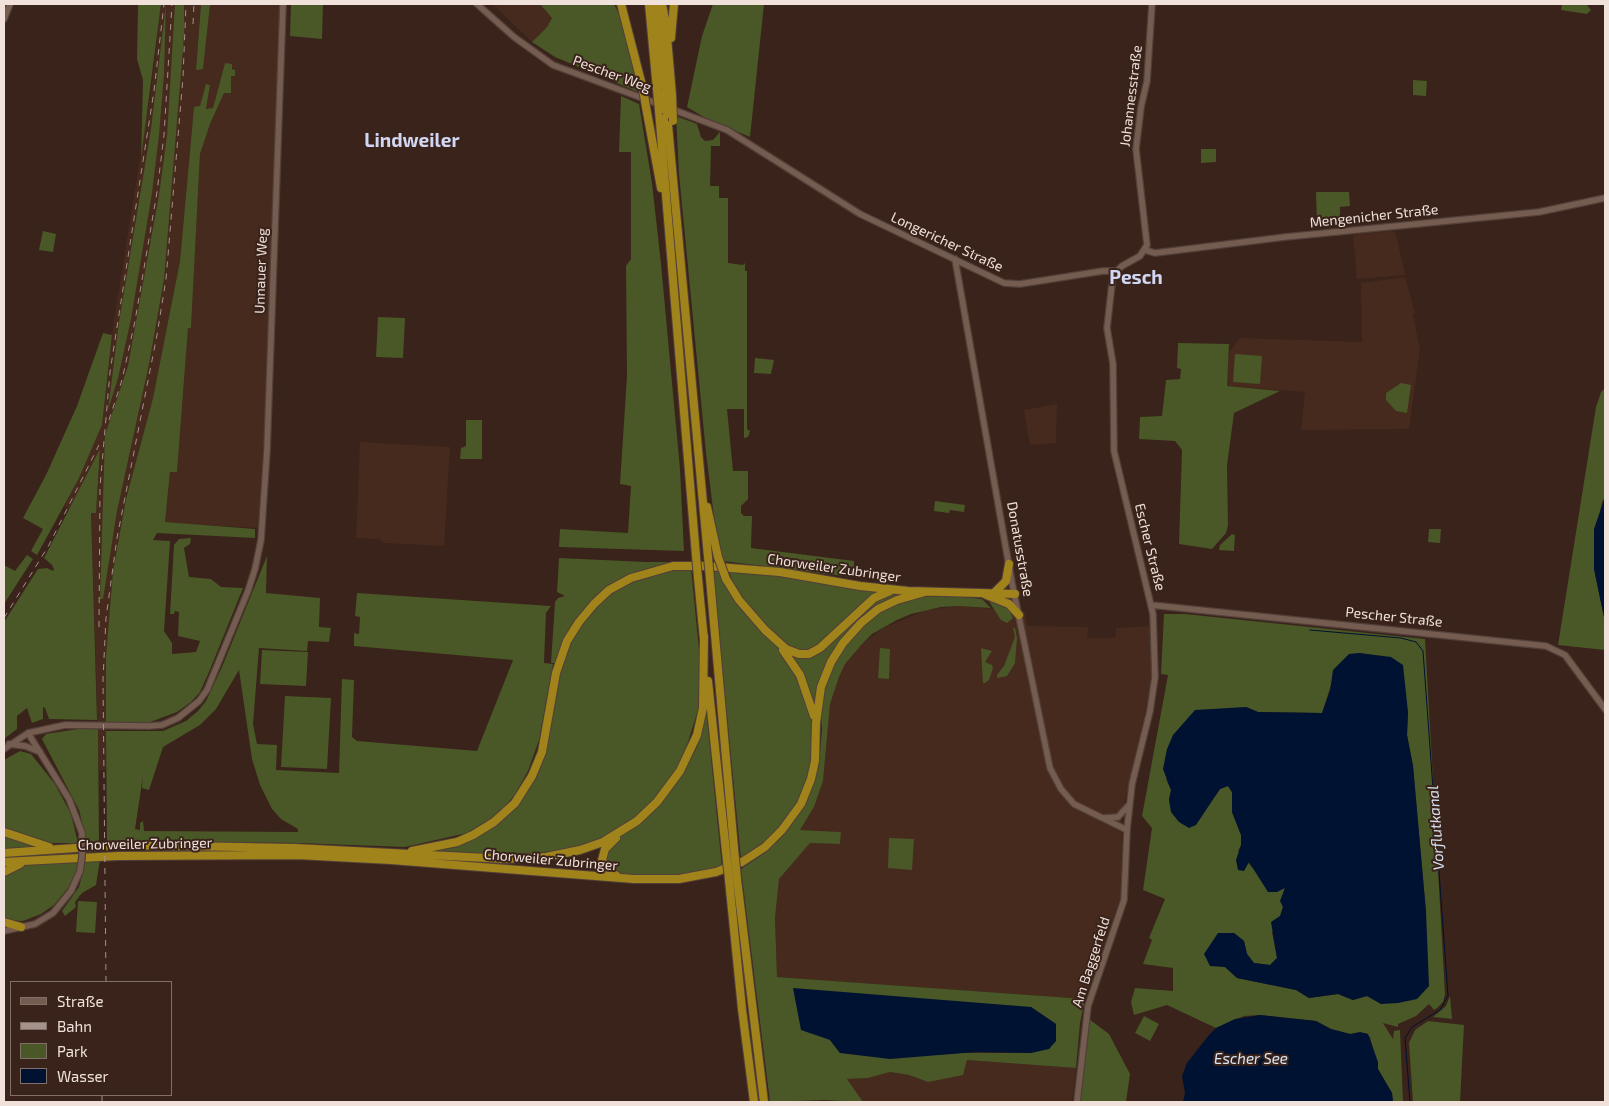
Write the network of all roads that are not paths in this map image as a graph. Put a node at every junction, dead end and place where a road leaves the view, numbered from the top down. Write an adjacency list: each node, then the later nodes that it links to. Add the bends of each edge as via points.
1 (10, 4): 10 (street)
2 (282, 4): 34 (street, Unnauer Weg, via 270,379 261,540 256,569 207,690 188,712 162,725 65,725)
3 (477, 4): 14 (street, Pescher Weg, via 514,37 553,65 720,128)
4 (621, 4): 17 (highway, bridge, via 643,89)
5 (649, 4): 12 (highway)
6 (657, 4): 12 (highway)
7 (662, 4): 11 (highway)
8 (674, 4): 11 (highway)
9 (1152, 4): 18 (street, Johannesstraße, via 1147,81 1136,149 1147,239)
10 (4, 19)
11 (670, 65): 12 (highway)
12 (664, 92): 13 (highway, bridge); 15 (highway, bridge, via 673,121 675,154)
13 (663, 112): 15 (highway); 17 (highway)
14 (752, 144): 19 (street, Longericher Straße, via 860,214)
15 (672, 168): 21 (highway)
16 (1605, 198): 18 (street, Mengenicher Straße, via 1539,212 1155,253)
17 (668, 224): 31 (highway, bridge)
18 (1145, 250): 20 (street)
19 (955, 260): 20 (street, Longericher Straße, via 1004,283 1020,284 1103,270); 22 (street, Donatusstraße)
20 (1117, 271): 28 (street, Escher Straße, via 1110,288 1107,328 1113,364 1113,441 1120,485)
21 (699, 463): 30 (highway, bridge, via 718,557 726,579); 47 (highway, bridge)
22 (1009, 564): 25 (highway, via 1005,583); 27 (street, Donatusstraße)
23 (894, 590): 24 (highway, Chorweiler Zubringer); 30 (highway, via 877,596 825,644 809,654 788,651); 45 (highway, Chorweiler Zubringer, via 780,572 706,566 674,566 632,578 610,590 594,604 567,641 556,673 542,752 532,776 515,802 494,822 465,838 424,850)
24 (925, 592): 26 (highway, Chorweiler Zubringer); 33 (highway, Chorweiler Zubringer, via 887,604 864,619 850,634 827,671)
25 (994, 592): 26 (highway, Chorweiler Zubringer); 27 (highway, Chorweiler Zubringer)
26 (984, 594): 27 (highway, via 1008,598); 29 (highway, via 1009,604)
27 (1015, 594): 29 (street, Donatusstraße)
28 (1151, 605): 32 (street, Pescher Straße, via 1546,646 1565,655); 38 (street, Escher Straße, via 1155,641 1154,686)
29 (1019, 616): 39 (street, Donatusstraße, via 1044,747 1055,781 1074,804)
30 (765, 630): 33 (highway, via 800,675)
31 (704, 636): 40 (highway, via 703,708 696,735 680,771 651,808); 47 (highway)
32 (1605, 709)
33 (816, 723): 50 (highway, Chorweiler Zubringer, via 816,755 806,792 788,823 765,847 742,862 716,872 679,879)
34 (28, 733): 35 (street, Unnauer Weg); 37 (street)
35 (9, 744): 36 (street, Unnauer Weg); 37 (street)
36 (4, 749)
37 (40, 752): 53 (street, bridge, via 69,799 82,833 82,857 71,891 44,920)
38 (1130, 802): 39 (street, via 1118,817); 41 (street, Escher Straße)
39 (1101, 818): 41 (street, Donatusstraße)
40 (626, 828): 45 (highway, Chorweiler Zubringer, via 591,846 558,855 522,859); 50 (highway, via 606,846 602,860 610,874)
41 (1127, 830): 57 (street, Am Baggerfeld, via 1124,900 1088,1006)
42 (4, 832): 43 (highway)
43 (56, 849): 44 (highway, Chorweiler Zubringer); 45 (highway, Chorweiler Zubringer, via 118,845)
44 (4, 853)
45 (392, 853)
46 (44, 858): 48 (highway, Chorweiler Zubringer); 49 (highway, via 15,865); 50 (highway, Chorweiler Zubringer, via 185,854 297,856)
47 (731, 860): 51 (highway, bridge)
48 (4, 862)
49 (4, 872)
50 (634, 879)
51 (733, 879): 55 (highway, via 742,1009); 56 (highway)
52 (4, 922): 53 (highway)
53 (21, 928): 54 (street)
54 (4, 931)
55 (754, 1102)
56 (764, 1102)
57 (1076, 1102)

